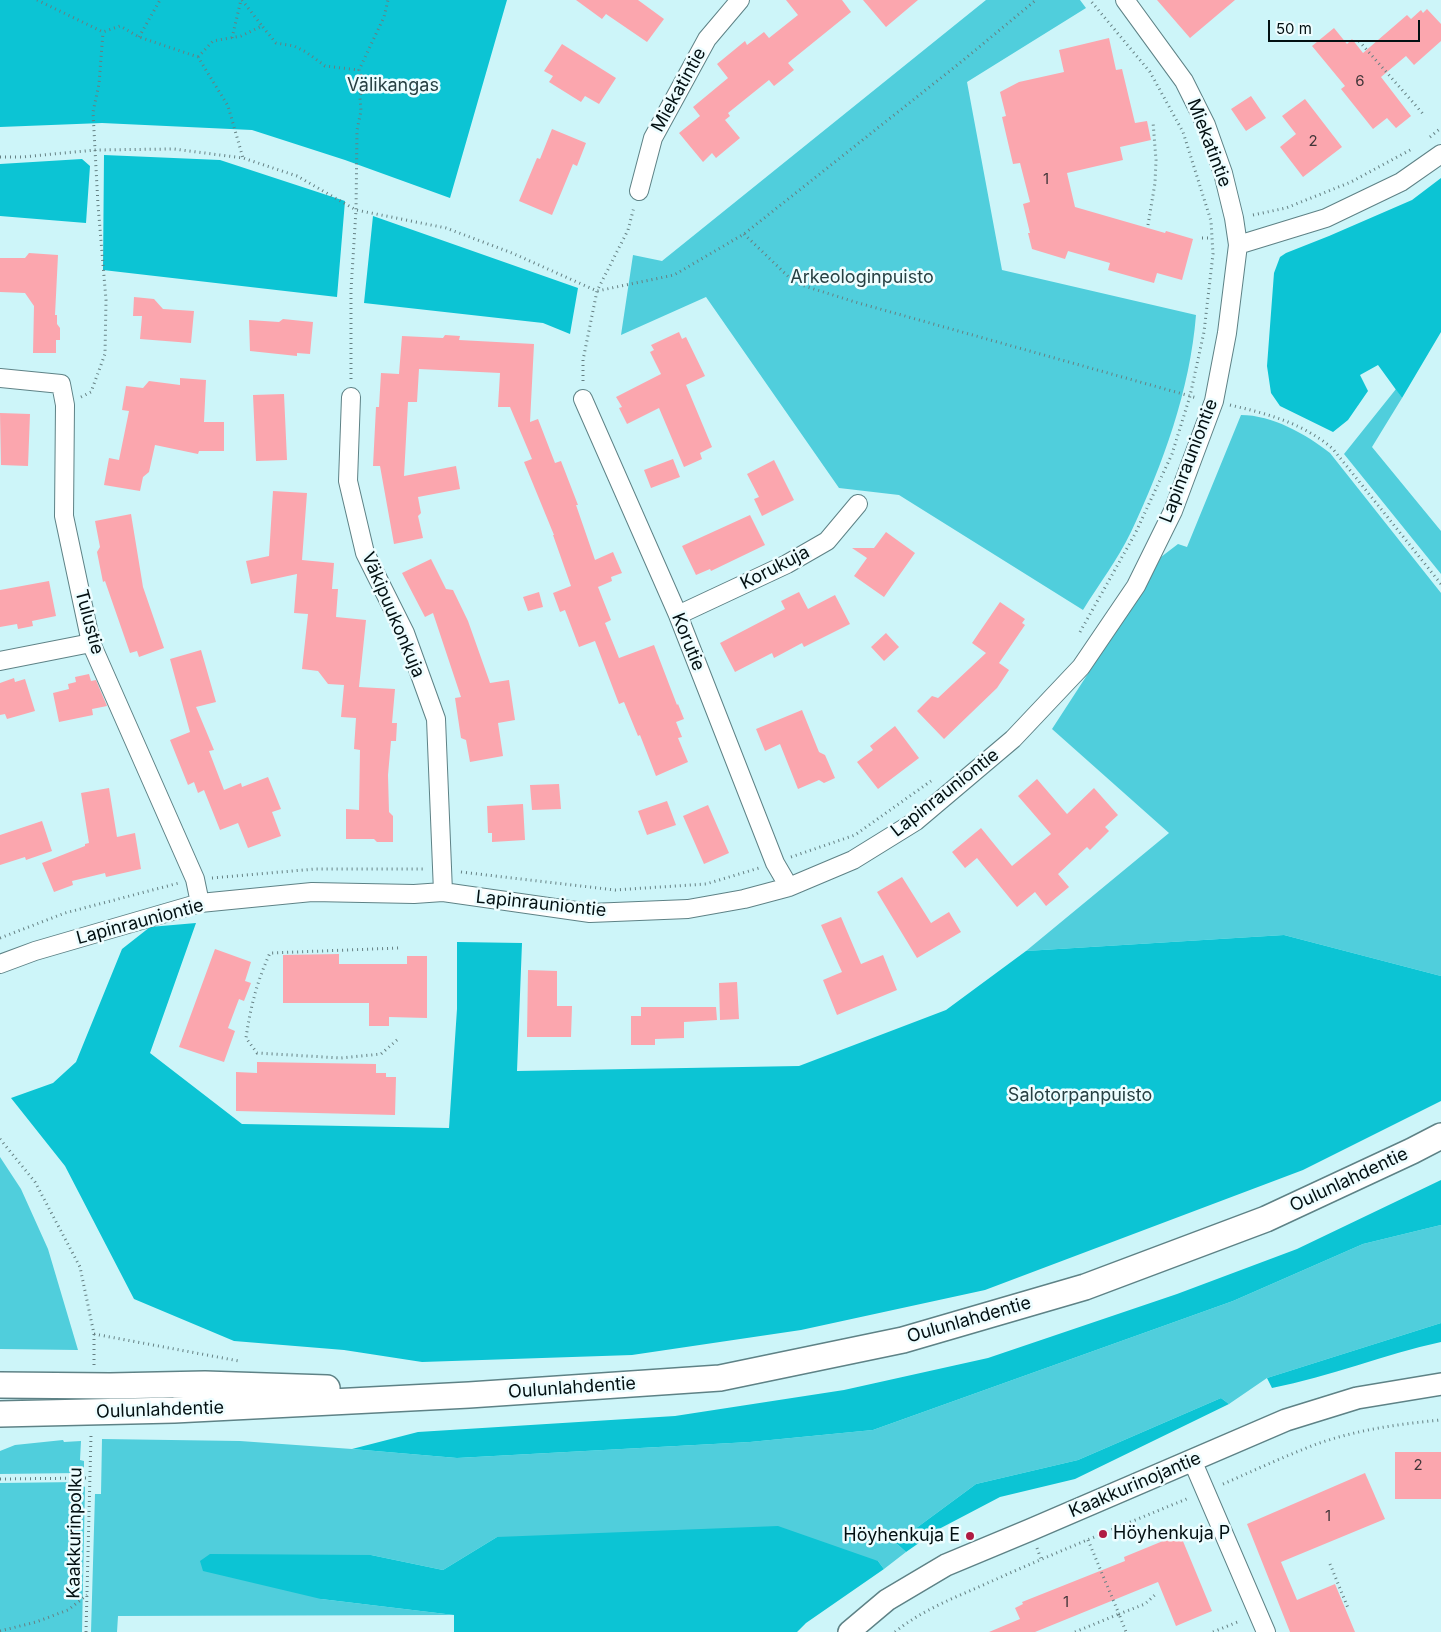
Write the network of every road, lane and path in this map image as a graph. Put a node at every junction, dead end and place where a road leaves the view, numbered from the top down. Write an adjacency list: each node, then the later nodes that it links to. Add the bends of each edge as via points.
1 (37, 0): 10 (path)
2 (160, 0): 11 (path)
3 (242, 0): 9 (path); 12 (path)
4 (388, 0): 15 (path, via 384,17)
5 (740, 0): 25 (street, Miekatintie, via 707,39 652,138)
6 (1036, 0): 29 (path)
7 (1090, 0): 31 (path, via 1150,72 1183,132 1211,221)
8 (1125, 0): 27 (street, Miekatintie, via 1184,81 1206,125)
9 (262, 26): 12 (path); 15 (path, via 276,43 294,46 324,66)
10 (103, 32): 11 (path, via 120,26); 21 (path, via 93,112)
11 (138, 37): 14 (path)
12 (232, 38): 14 (path, via 213,41)
13 (1360, 41): 16 (path)
14 (198, 57): 24 (path, via 228,106)
15 (359, 70): 26 (path, via 363,81 357,130)
16 (1424, 115)
17 (1153, 122): 28 (path, via 1155,183)
18 (1441, 128): 19 (path)
19 (1427, 139)
20 (1420, 145): 27 (path, via 1351,182 1286,208)
21 (95, 150): 23 (path); 24 (path, via 174,149); 39 (path, via 106,300 104,354 91,392)
22 (1441, 154): 32 (street, via 1401,182 1326,218)
23 (0, 157)
24 (243, 158): 26 (path, via 297,176)
25 (640, 191): 33 (path, via 628,230)
26 (356, 210): 33 (path, via 446,228); 36 (path, via 351,290)
27 (1234, 218): 32 (street, Miekatintie)
28 (1148, 225)
29 (744, 234): 33 (path, via 674,275); 35 (path, via 795,283)
30 (1202, 238): 31 (path)
31 (1212, 238): 35 (path, via 1210,291)
32 (1238, 245): 38 (street, Lapinrauniontie, via 1227,333)
33 (597, 291): 37 (path, via 583,360)
34 (0, 378): 39 (street, Tulustie, via 61,384)
35 (1190, 396): 38 (path); 43 (path, via 1172,454 1135,534)
36 (351, 397): 48 (street, Väkipuukonkuja, via 348,481 365,553 405,633 436,719)
37 (583, 399): 42 (street, Korutie)
38 (1214, 401): 41 (path, via 1275,416 1302,427 1334,449); 50 (street, Lapinrauniontie, via 1173,511 1136,586 1081,666 1013,739 916,821 853,860)
39 (65, 405): 44 (street, Tulustie, via 64,516)
40 (858, 504): 42 (street, Korukuja, via 827,541 787,564)
41 (1441, 584)
42 (678, 615): 47 (street, Korutie)
43 (1077, 637)
44 (91, 643): 45 (street); 49 (street, Tulustie)
45 (0, 660)
46 (938, 777): 47 (path, via 855,835)
47 (775, 863): 48 (path, via 706,884 615,890); 50 (street, Korutie)
48 (442, 869): 49 (path, via 315,869); 51 (street, Väkipuukonkuja)
49 (195, 879): 52 (street, Tulustie); 53 (path, via 65,913)
50 (789, 887): 51 (street, Lapinrauniontie, via 688,909 590,913)
51 (443, 892): 52 (street, Lapinrauniontie, via 312,892)
52 (200, 903): 55 (street, Lapinrauniontie)
53 (0, 938)
54 (399, 948): 56 (path, via 270,953 261,972 246,1038 257,1053 341,1058 381,1054)
55 (0, 964)
56 (397, 1040)
57 (1441, 1136): 64 (main road, Oulunlahdentie, via 1239,1229 1085,1287 903,1340 720,1378)
58 (0, 1140): 59 (path, via 35,1182 80,1267)
59 (94, 1334): 60 (path); 61 (path)
60 (248, 1363)
61 (94, 1369)
62 (1441, 1384): 68 (street, Kaakkurinojantie, via 1357,1398 1286,1420)
63 (0, 1385): 64 (main road, Oulunlahdentie, via 205,1384 368,1388)
64 (470, 1395): 65 (main road, Oulunlahdentie, via 174,1410)
65 (0, 1414)
66 (1441, 1420): 71 (path, via 1394,1424 1315,1445)
67 (92, 1435): 70 (path, Kaakkurinpolku)
68 (1192, 1460): 71 (street); 81 (street, Kaakkurinojantie, via 946,1565 887,1600)
69 (0, 1478): 70 (path)
70 (90, 1478): 75 (path, Kaakkurinpolku)
71 (1206, 1492): 72 (path); 77 (street)
72 (1088, 1540): 78 (path); 82 (path, via 955,1598 908,1621)
73 (1330, 1564): 76 (path)
74 (1156, 1593): 78 (path, via 1145,1604)
75 (87, 1594): 79 (path, via 68,1610); 80 (path, Kaakkurinpolku)
76 (1348, 1608)
77 (1258, 1613): 85 (path); 86 (street)
78 (1119, 1614): 83 (path); 84 (path)
79 (0, 1631)
80 (86, 1632)
81 (849, 1632)
82 (894, 1632)
83 (1075, 1632)
84 (1126, 1632)
85 (1213, 1632)
86 (1266, 1632)

